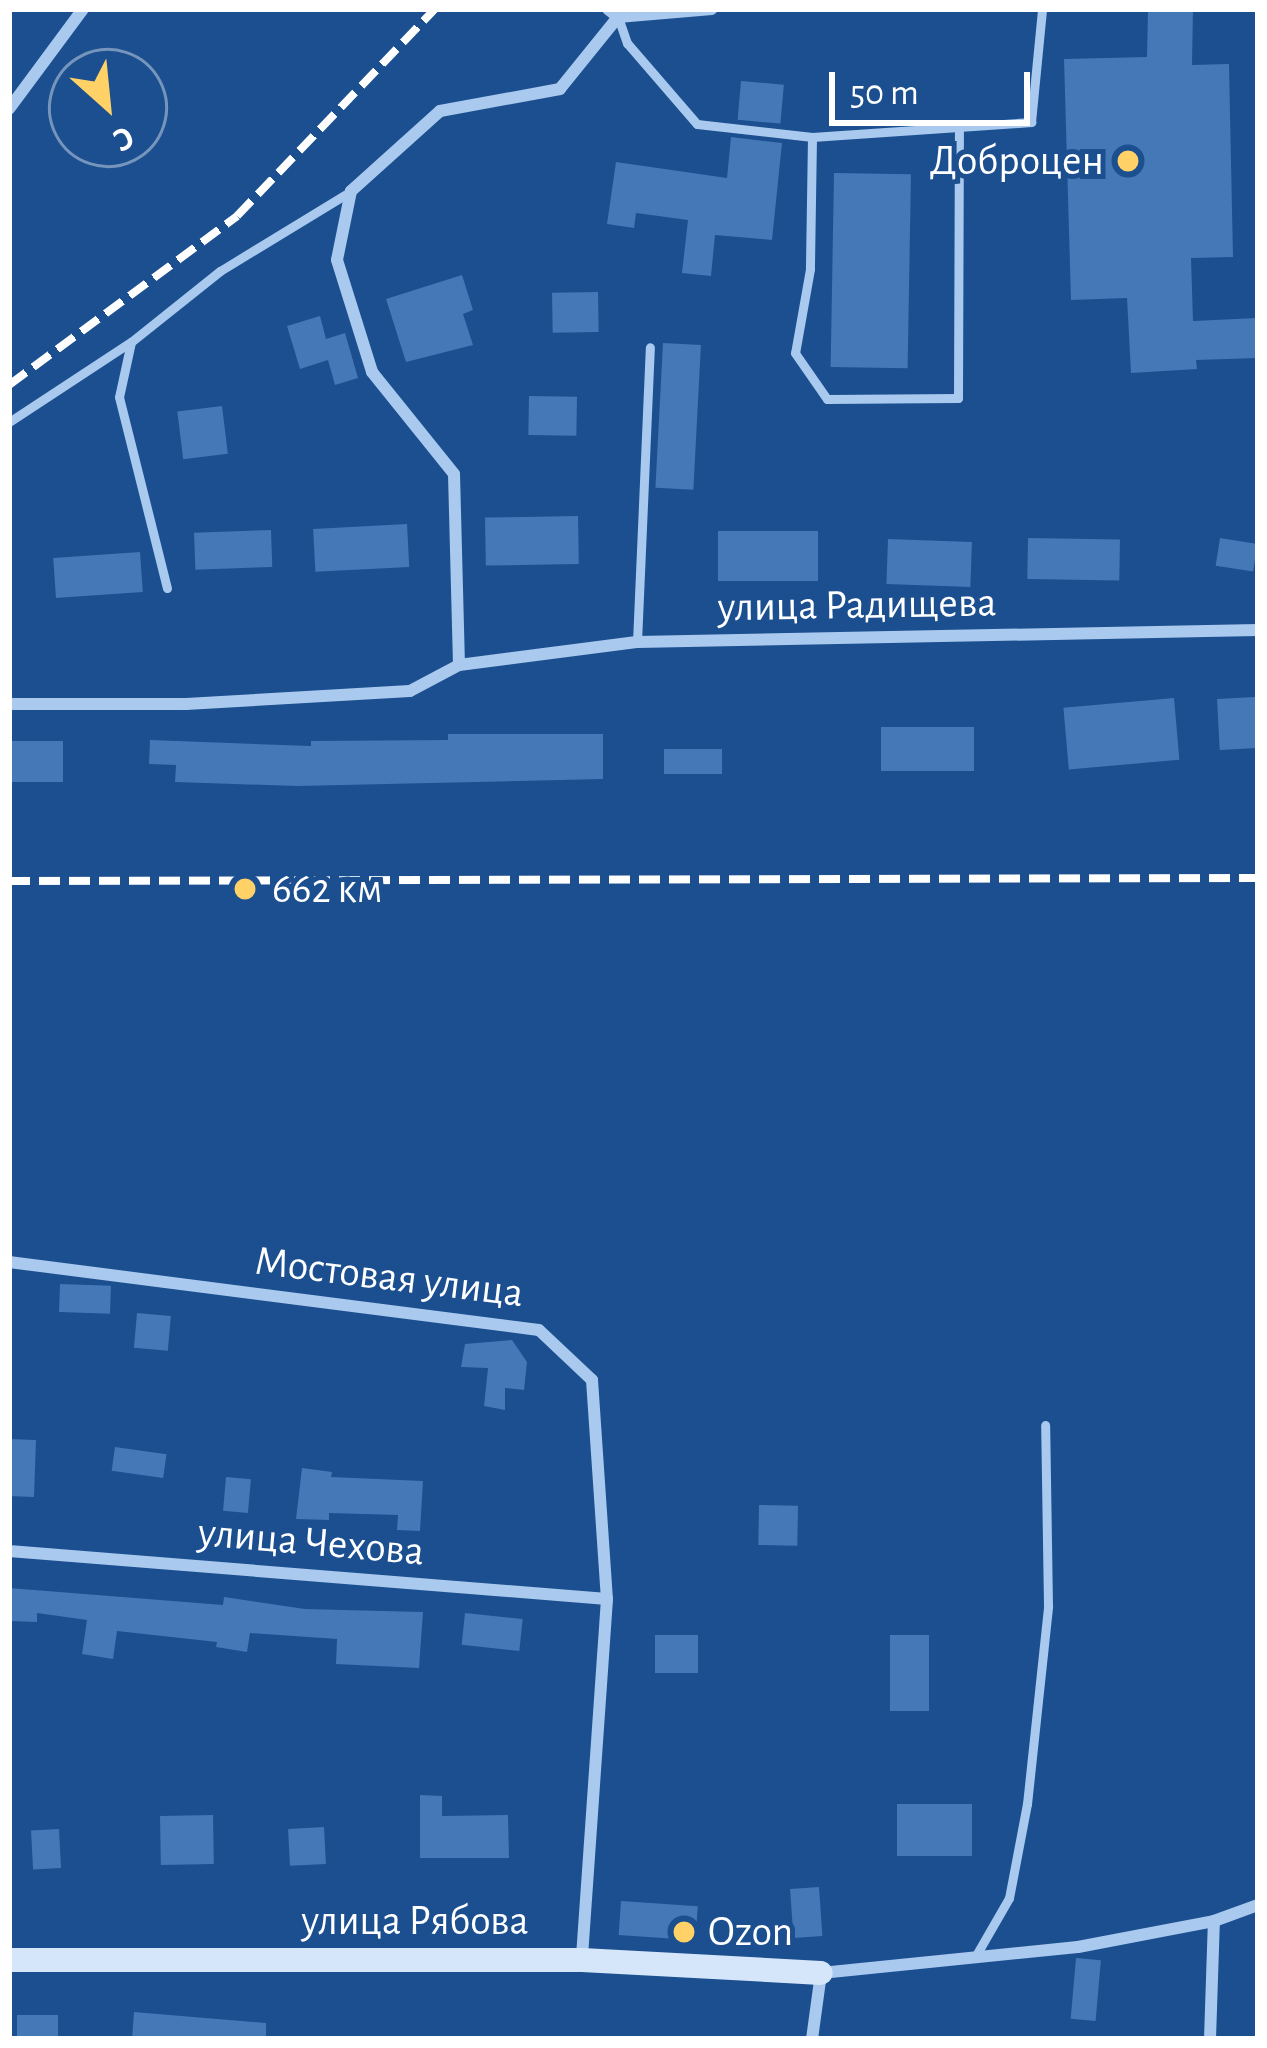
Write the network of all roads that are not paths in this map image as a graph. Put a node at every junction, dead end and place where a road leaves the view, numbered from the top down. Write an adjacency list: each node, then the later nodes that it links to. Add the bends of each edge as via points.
1 (83, 9): 5 (street)
2 (712, 9): 4 (street)
3 (1042, 9): 6 (lane, via 1031,122)
4 (613, 13): 7 (lane, via 627,43 698,124); 8 (street, via 560,89 440,111)
5 (9, 109)
6 (959, 126): 7 (lane); 7 (lane, via 958,398 827,399 795,353 811,269)
7 (812, 136)
8 (351, 191): 9 (lane, via 220,272); 15 (street, via 338,260 372,372 454,474)
9 (131, 342): 11 (lane); 12 (lane, via 119,397)
10 (650, 347): 14 (lane)
11 (9, 422)
12 (167, 588)
13 (1258, 630): 14 (street, улица Радищева)
14 (637, 642): 15 (street, улица Радищева)
15 (459, 665): 16 (street, улица Радищева, via 410,691)
16 (9, 704)
17 (9, 1262): 20 (street, Мостовая улица, via 539,1330 592,1380)
18 (1045, 1425): 23 (lane, via 1048,1606 1028,1804 1009,1898)
19 (9, 1551): 20 (street, улица Чехова)
20 (607, 1599): 25 (street, Мостовая улица)
21 (1258, 1905): 22 (street)
22 (1214, 1921): 23 (street); 28 (street)
23 (975, 1958): 26 (street)
24 (9, 1960): 25 (street, улица Рябова)
25 (582, 1960): 26 (street, улица Рябова)
26 (821, 1973): 27 (street)
27 (812, 2039)
28 (1210, 2039)

